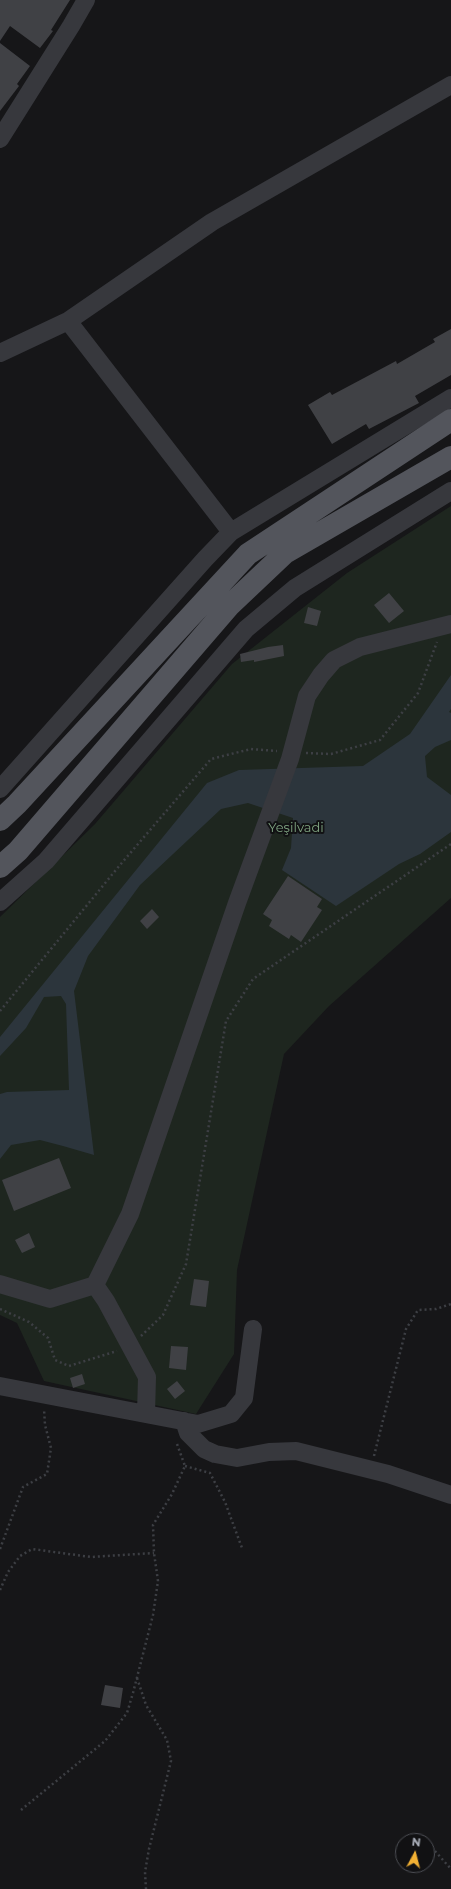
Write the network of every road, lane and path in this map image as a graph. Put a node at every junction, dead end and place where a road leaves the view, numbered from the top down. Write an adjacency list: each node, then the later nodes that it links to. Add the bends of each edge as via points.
1 (86, 0): 3 (street)
2 (451, 85): 4 (street, via 212,222)
3 (0, 139)
4 (68, 322): 5 (street); 10 (street)
5 (0, 353)
6 (451, 398): 10 (street)
7 (451, 420): 14 (main road, via 248,554)
8 (451, 457): 16 (main road, via 285,553 229,606 18,851)
9 (451, 491): 17 (street, via 295,588 246,629 46,861)
10 (231, 532): 13 (street)
11 (447, 625): 12 (path, via 418,693 380,740 331,754); 12 (street, via 360,647 334,660 307,696)
12 (291, 756): 18 (path, via 251,749 211,759); 20 (street, via 130,1214)
13 (0, 789)
14 (0, 820)
15 (451, 844): 24 (path, via 253,979 226,1021 186,1264 163,1315)
16 (0, 867)
17 (0, 902)
18 (0, 1011)
19 (0, 1284): 20 (street, via 50,1299)
20 (95, 1285): 24 (street)
21 (451, 1304): 31 (path, via 436,1309 418,1310 406,1329)
22 (0, 1309): 24 (path, via 29,1322 48,1338 56,1360 69,1366)
23 (252, 1329): 29 (street, via 244,1398 231,1414 198,1424)
24 (131, 1347): 27 (street, via 147,1377)
25 (0, 1386): 26 (street)
26 (42, 1394): 27 (street); 34 (path, via 45,1425 51,1448 47,1474 23,1487)
27 (146, 1414): 28 (street)
28 (166, 1418): 29 (street); 30 (path)
29 (184, 1421): 31 (street, via 188,1433 204,1449 215,1454 237,1458 269,1452 296,1451)
30 (186, 1466): 33 (path, via 210,1473 225,1502); 35 (path, via 153,1526)
31 (370, 1470): 32 (street)
32 (451, 1495)
33 (242, 1548)
34 (0, 1549)
35 (154, 1553): 36 (path, via 91,1557 32,1549 20,1556 8,1572); 37 (path, via 158,1581 153,1615)
36 (0, 1590)
37 (137, 1678): 38 (path, via 127,1713 105,1741); 41 (path, via 146,1705 167,1740 171,1761 149,1849 145,1872)
38 (21, 1810)
39 (435, 1851): 40 (path)
40 (451, 1869)
41 (146, 1889)

